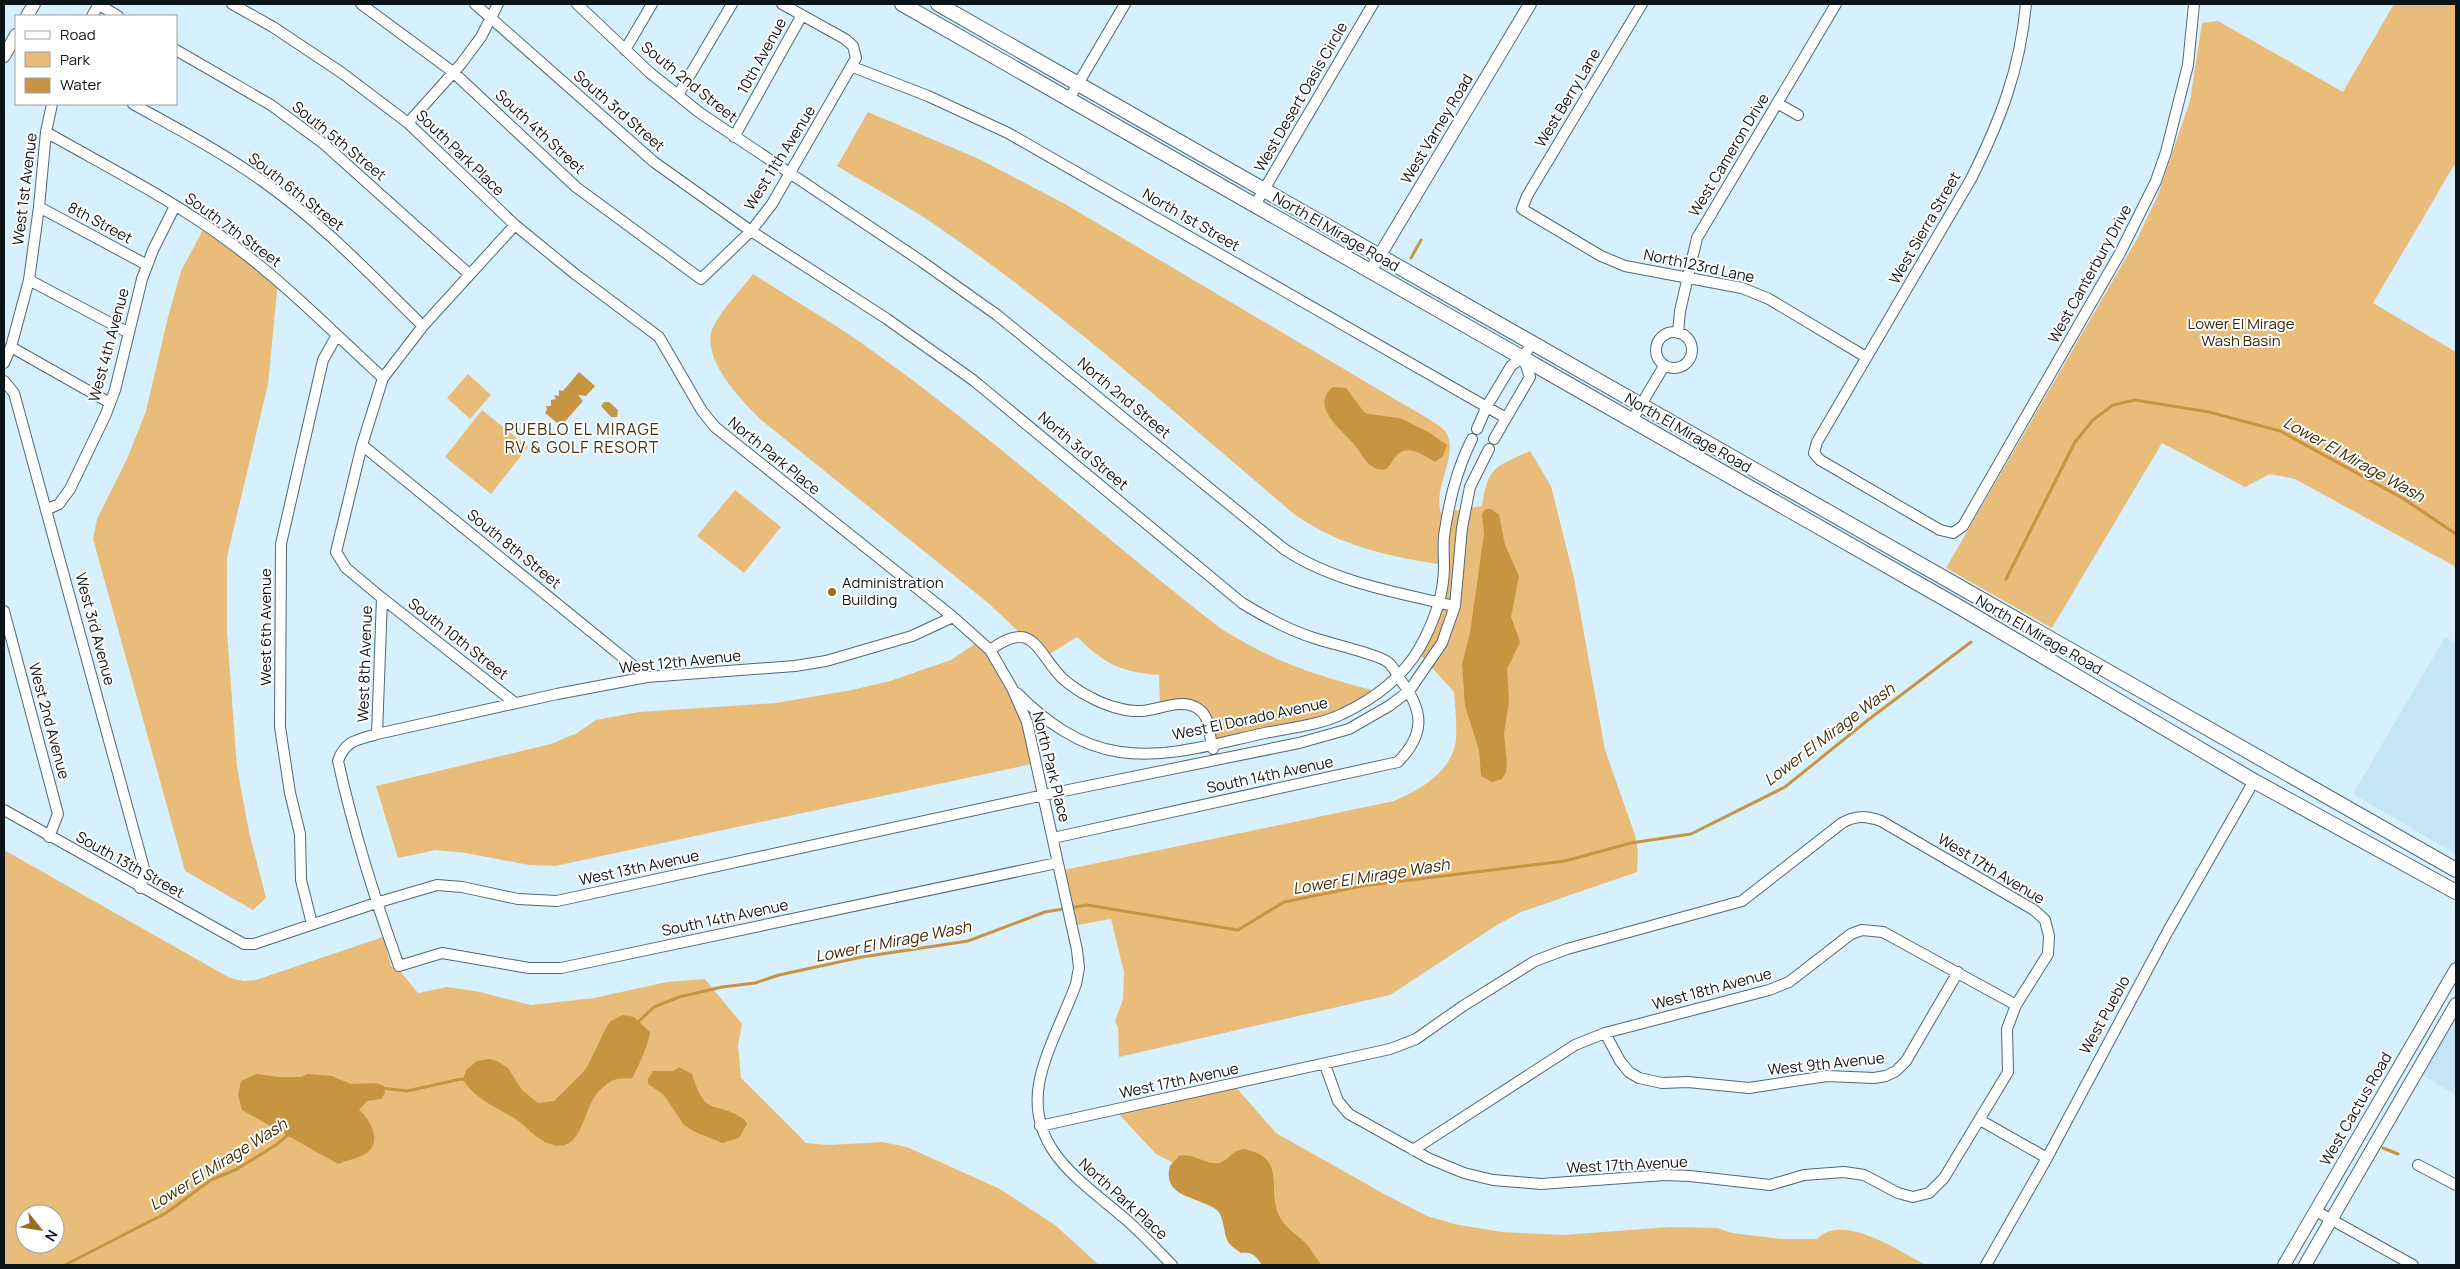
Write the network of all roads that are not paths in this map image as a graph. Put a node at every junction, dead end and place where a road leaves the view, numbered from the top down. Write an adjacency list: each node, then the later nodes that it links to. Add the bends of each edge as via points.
1 (34, 4): 20 (street)
2 (99, 4): 21 (street); 22 (street)
3 (232, 4): 38 (street, South Park Place, via 342,73)
4 (361, 4): 30 (street, South 4th Street)
5 (475, 4): 24 (street, South 3rd Street)
6 (498, 4): 24 (street)
7 (577, 4): 26 (street, South 2nd Street)
8 (652, 4): 26 (street)
9 (732, 4): 32 (street)
10 (782, 4): 23 (street)
11 (902, 4): 33 (main road, North El Mirage Road)
12 (938, 4): 31 (main road, North El Mirage Road)
13 (1125, 4): 31 (street)
14 (1373, 4): 42 (street, West Desert Oasis Circle)
15 (1530, 4): 49 (street, West Varney Road)
16 (1642, 4): 46 (street, West Berry Lane)
17 (1836, 4): 34 (street, West Cameron Drive)
18 (2026, 4): 64 (street, West Sierra Street, via 2013,81 1988,145)
19 (2194, 4): 79 (street, West Canterbury Drive, via 2188,65 2156,181 2139,219 1963,526 1953,533 1932,525 1820,460)
20 (28, 15)
21 (93, 15)
22 (116, 15)
23 (802, 15): 29 (street, via 854,46 856,58); 40 (street, 10th Avenue)
24 (491, 17): 30 (street, via 481,37); 48 (street, South 3rd Street, via 654,162)
25 (15, 37): 28 (street)
26 (625, 50): 32 (street, South 2nd Street)
27 (178, 51): 52 (street, South 5th Street, via 271,105 324,144)
28 (4, 56)
29 (852, 66): 41 (street, West 11th Avenue); 71 (street, North 1st Street, via 1008,133)
30 (453, 72): 38 (street); 53 (street, South 4th Street, via 576,187)
31 (1078, 84): 33 (street); 42 (main road, North El Mirage Road)
32 (678, 95): 40 (street, South 2nd Street)
33 (1069, 99): 43 (main road, North El Mirage Road)
34 (1777, 103): 37 (street); 54 (street, West Cameron Drive, via 1697,238)
35 (52, 105): 39 (street, West 1st Avenue)
36 (135, 105): 56 (street, South 6th Street, via 262,180 322,228)
37 (1798, 115)
38 (408, 123): 47 (street, South Park Place)
39 (46, 132): 44 (street, South 7th Street); 45 (street, West 1st Avenue)
40 (734, 137): 41 (street, South 2nd Street)
41 (790, 174): 48 (street, West 11th Avenue); 82 (street, North 2nd Street, via 997,315 1244,518 1303,562 1334,574)
42 (1264, 190): 43 (street, West Desert Oasis Circle); 49 (main road, North El Mirage Road)
43 (1256, 205): 51 (main road, North El Mirage Road)
44 (175, 206): 50 (street, West 4th Avenue); 59 (street, South 7th Street, via 255,262)
45 (39, 207): 50 (street, 8th Street); 55 (street, West 1st Avenue)
46 (1522, 210): 54 (street, North123rd Lane, via 1601,256 1626,266)
47 (515, 225): 52 (street, West 8th Avenue); 60 (street, South Park Place)
48 (751, 232): 53 (street, West 11th Avenue); 88 (street, North 3rd Street, via 888,319 973,380 1242,603 1312,638 1389,662)
49 (1380, 255): 51 (street, West Varney Road); 61 (main road, North El Mirage Road)
50 (147, 265): 57 (street, West 4th Avenue)
51 (1371, 270): 63 (main road, North El Mirage Road)
52 (469, 274): 56 (street, West 8th Avenue)
53 (701, 279)
54 (1688, 279): 58 (street, West Cameron Drive); 64 (street, North123rd Lane, via 1742,288 1769,299)
55 (29, 280): 57 (street); 62 (street, West 1st Avenue)
56 (423, 326): 67 (street, West 8th Avenue)
57 (129, 333): 69 (street, West 4th Avenue)
58 (1678, 333): 66 (street, via 1666,334 1657,344 1657,356); 66 (street, via 1690,343 1689,360 1681,367)
59 (337, 335): 67 (street, South 7th Street); 105 (street, West 6th Avenue, via 323,360 281,544 280,726 300,834 301,880)
60 (659, 337): 85 (street, North Park Place, via 714,427)
61 (1533, 342): 63 (street); 70 (main road, North El Mirage Road)
62 (11, 347): 65 (street, West 1st Avenue); 69 (street)
63 (1523, 357): 71 (street, via 1511,366); 72 (street, via 1530,377); 73 (main road, North El Mirage Road)
64 (1866, 357): 79 (street, West Sierra Street, via 1817,442)
65 (4, 363)
66 (1664, 366): 70 (street)
67 (384, 378): 77 (street, West 8th Avenue)
68 (4, 381): 80 (street, West 3rd Avenue, via 14,393)
69 (110, 403): 80 (street, West 4th Avenue, via 70,489 59,504)
70 (1642, 404): 73 (street); 101 (main road, North El Mirage Road)
71 (1487, 406): 72 (street, North 1st Street); 74 (street)
72 (1506, 418): 76 (street)
73 (1632, 420): 95 (main road, North El Mirage Road)
74 (1477, 429)
75 (1472, 439): 82 (street, West El Dorado Avenue, via 1460,462 1448,504)
76 (1494, 439)
77 (362, 445): 81 (street, West 8th Avenue, via 336,552 346,568); 87 (street, South 8th Street)
78 (1488, 449): 83 (street, West El Dorado Avenue, via 1470,487 1466,506)
79 (1814, 453)
80 (48, 510): 102 (street, West 3rd Avenue, via 145,872)
81 (382, 598): 91 (street, South 10th Street); 92 (street, West 8th Avenue)
82 (1438, 602): 83 (street, North 2nd Street); 88 (street, West El Dorado Avenue, via 1428,633)
83 (1455, 606): 90 (street, West El Dorado Avenue, via 1442,643)
84 (4, 611): 98 (street, West 2nd Avenue, via 58,814)
85 (953, 617): 86 (street, North Park Place); 87 (street, West 12th Avenue, via 912,636 826,661)
86 (990, 650): 89 (street, North Park Place); 93 (street, via 1014,636 1027,638 1040,647 1062,677 1093,699 1140,711 1189,704 1207,719)
87 (647, 677): 91 (street, West 12th Avenue)
88 (1399, 677): 90 (street, South 14th Avenue); 93 (street, West El Dorado Avenue, via 1341,714 1292,728)
89 (1012, 688): 93 (street, West El Dorado Avenue, via 1042,718 1094,745 1118,752 1165,752); 96 (street, North Park Place, via 1027,722)
90 (1409, 691): 94 (street, West El Dorado Avenue, via 1349,729 1299,743); 99 (street, South 14th Avenue, via 1420,720 1410,749 1398,762)
91 (515, 703): 92 (street, West 12th Avenue)
92 (377, 734): 104 (street, West 8th Avenue, via 351,742 342,750 338,761)
93 (1212, 744): 94 (street)
94 (1216, 759): 96 (street, West El Dorado Avenue)
95 (2254, 780): 103 (main road, North El Mirage Road); 117 (street, West Pueblo, via 2168,931)
96 (1044, 795): 99 (street, North Park Place); 104 (street, West 13th Avenue, via 556,901 518,899 437,885)
97 (4, 810): 98 (street, South 13th Street)
98 (49, 837): 102 (street, South 13th Street)
99 (1054, 838): 100 (street, North Park Place)
100 (1057, 862): 107 (street, South 14th Avenue, via 561,968 513,966 442,953); 115 (street, North Park Place, via 1079,968 1074,992 1039,1084)
101 (2456, 870)
102 (140, 888): 106 (street, South 13th Street)
103 (2456, 892)
104 (376, 903): 105 (street, West 13th Avenue); 107 (street, West 8th Avenue)
105 (312, 924): 106 (street, West 13th Avenue, via 254,944)
106 (244, 944)
107 (399, 966)
108 (2456, 969): 120 (street, West Cactus Road)
109 (1958, 972): 111 (street, West 18th Avenue); 112 (street, West 18th Avenue, via 1883,932 1862,930 1851,934 1789,982); 112 (street, West 9th Avenue, via 1906,1061 1886,1076 1827,1076 1749,1088 1662,1083 1639,1078 1629,1072)
110 (2456, 1004): 121 (street)
111 (2016, 1005): 113 (street, West 17th Avenue, via 2048,954 2049,936 2045,920 2034,910 1881,821 1860,816 1842,823 1742,901 1567,949 1535,961 1416,1039); 114 (street, West 17th Avenue, via 2007,1029 2008,1072)
112 (1605, 1033): 116 (street, West 18th Avenue, via 1575,1045)
113 (1325, 1065): 115 (street, West 17th Avenue); 116 (street, West 17th Avenue, via 1338,1101 1349,1114)
114 (1980, 1120): 116 (street, West 17th Avenue, via 1941,1182 1929,1193 1913,1198 1864,1175 1844,1172 1804,1175 1770,1185 1665,1175 1518,1183 1464,1173); 117 (street)
115 (1040, 1126): 122 (street, North Park Place, via 1058,1159 1080,1183 1130,1222)
116 (1413, 1150)
117 (2047, 1158): 123 (street, West Pueblo)
118 (2418, 1165): 119 (street)
119 (2456, 1185)
120 (2316, 1211): 121 (street); 124 (street, West Cactus Road)
121 (2332, 1220): 125 (street); 126 (street)
122 (1172, 1265)
123 (1986, 1265)
124 (2284, 1265)
125 (2305, 1265)
126 (2413, 1265)

